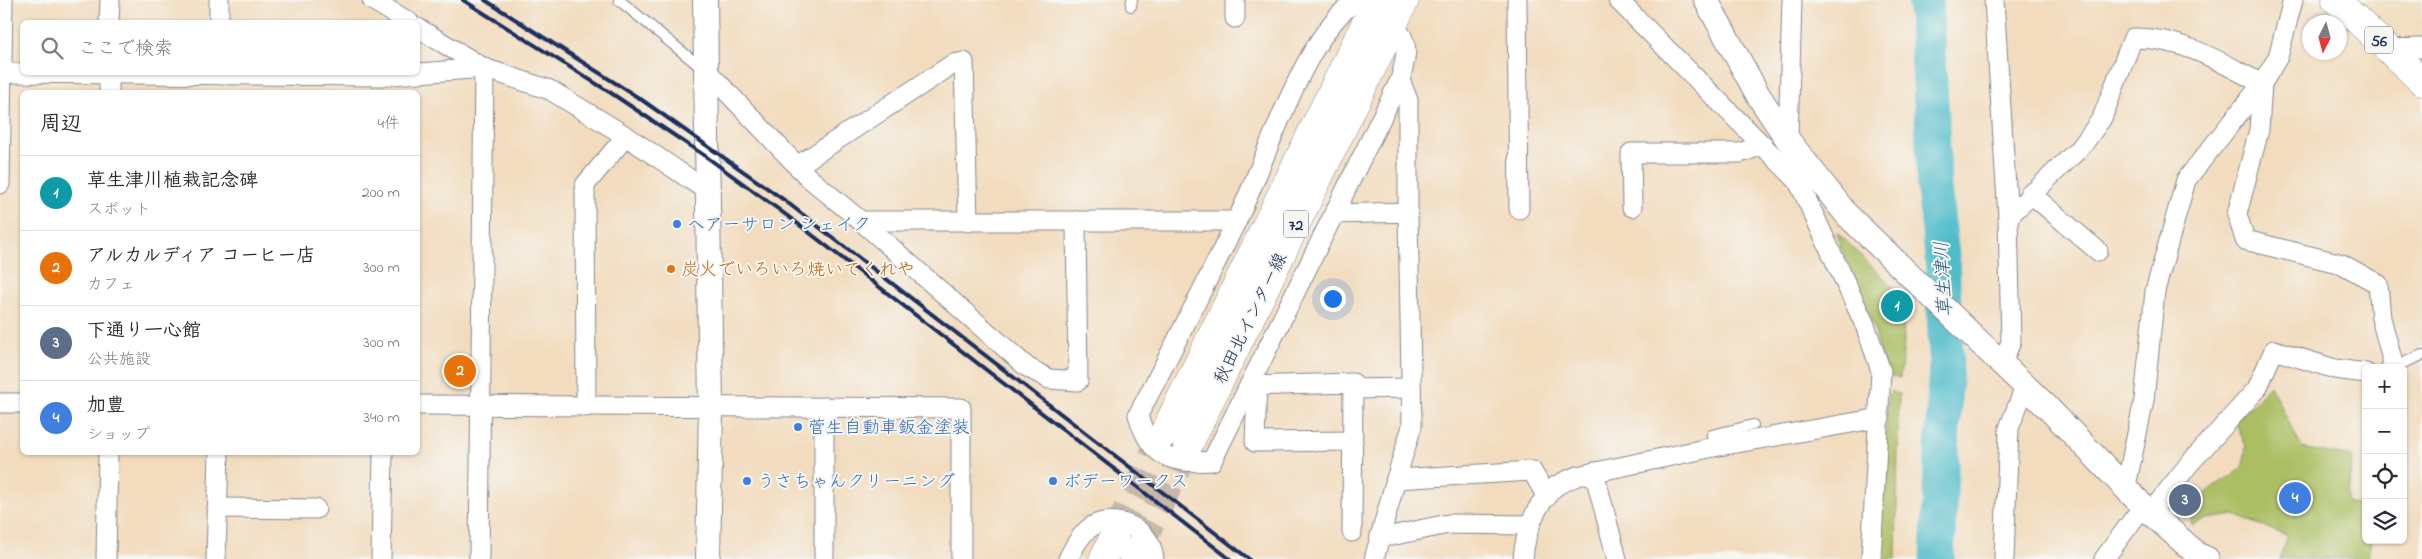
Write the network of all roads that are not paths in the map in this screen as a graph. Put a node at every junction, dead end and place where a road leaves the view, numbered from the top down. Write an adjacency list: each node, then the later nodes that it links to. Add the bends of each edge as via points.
1 (3, 0): 26 (street)
2 (110, 0): 17 (street)
3 (219, 0): 18 (street)
4 (372, 0): 19 (street)
5 (619, 0): 25 (lane)
6 (705, 0): 25 (street)
7 (1359, 0): 50 (street, via 1351,4 1320,37 1283,112)
8 (1377, 0): 71 (main road, 秋田北インター線 / 72)
9 (1405, 0): 20 (main road, 秋田北インター線 / 72)
10 (1517, 0): 44 (street)
11 (1618, 0): 36 (street)
12 (1706, 0): 37 (street, via 1758,95)
13 (1792, 0): 37 (street)
14 (1994, 0): 47 (street)
15 (2293, 0): 34 (street, via 2278,57)
16 (2336, 0): 23 (main road, 56)
17 (109, 20)
18 (220, 20)
19 (406, 20)
20 (1393, 25): 31 (street, via 1403,34 1406,46); 74 (main road, 秋田北インター線 / 72)
21 (420, 29): 24 (street)
22 (2422, 48): 23 (street)
23 (2388, 49): 32 (main road, 56)
24 (484, 68): 33 (street); 35 (street, via 550,90); 65 (street)
25 (707, 71): 38 (street); 41 (street)
26 (1, 73): 27 (street); 40 (street)
27 (20, 74)
28 (32, 75): 29 (street)
29 (109, 80): 30 (street)
30 (220, 80): 33 (street)
31 (1400, 80): 45 (street, via 1408,100); 46 (street)
32 (2422, 82)
33 (380, 84)
34 (2262, 84): 42 (street, via 2201,51 2153,38 2133,38 2102,118 2082,146); 55 (street, via 2259,130 2237,214 2245,240 2342,264 2378,284 2381,318); 80 (street, via 2186,180 2155,291 2144,400)
35 (626, 136): 41 (street); 66 (street, via 585,185)
36 (1763, 145): 39 (street); 43 (street, via 1740,153 1631,153)
37 (1794, 147): 39 (street); 54 (street, via 1847,215)
38 (797, 166): 48 (street); 51 (street, via 954,64 964,62)
39 (1798, 181): 69 (street, via 1866,325 1880,371)
40 (0, 184)
41 (709, 192): 67 (street)
42 (2030, 193): 47 (street); 52 (street)
43 (1632, 207)
44 (1519, 209)
45 (1408, 212): 46 (street); 60 (street)
46 (1334, 214): 58 (street)
47 (2008, 217): 54 (street, via 2011,342)
48 (861, 221): 49 (street, via 1027,367 1049,379 1078,381); 51 (street)
49 (1076, 221): 50 (street); 51 (street)
50 (1237, 221): 58 (street, via 1138,415 1143,431 1155,448 1173,460 1187,463 1212,461)
51 (968, 222)
52 (2098, 251)
53 (2422, 355): 56 (lane)
54 (1999, 363): 59 (street)
55 (2391, 364)
56 (2400, 364)
57 (2362, 372): 84 (street, via 2274,350 2257,389)
58 (1253, 386): 61 (street, via 1353,382); 72 (street, via 1255,442)
59 (2025, 386): 80 (street); 103 (street, via 2009,428)
60 (1411, 388): 61 (street); 79 (street, via 1412,426)
61 (1353, 389): 72 (street)
62 (0, 403): 63 (street)
63 (20, 403)
64 (420, 406): 65 (street)
65 (482, 406): 66 (street); 93 (street)
66 (586, 406): 67 (street)
67 (711, 407): 68 (street); 94 (street)
68 (824, 408): 95 (street); 96 (street, via 961,408)
69 (1880, 418): 73 (street); 102 (street)
70 (1753, 425): 73 (lane, via 1712,435)
71 (1163, 435)
72 (1353, 441): 86 (street)
73 (1714, 447): 78 (street)
74 (1187, 448)
75 (108, 455): 90 (street)
76 (219, 455): 82 (street)
77 (383, 455): 92 (street)
78 (1594, 472): 81 (street, via 1557,486); 101 (street)
79 (1396, 479): 81 (street, via 1532,471); 88 (street)
80 (2126, 486): 84 (street)
81 (1547, 497): 85 (street)
82 (218, 508): 83 (street); 91 (street)
83 (316, 509)
84 (2147, 509): 104 (street); 105 (street, via 2198,555)
85 (1529, 525): 88 (street, via 1448,524 1391,536); 100 (street)
86 (1352, 532)
87 (1115, 534): 98 (main road)
88 (1380, 535): 99 (street)
89 (1142, 555): 97 (street, via 1150,543 1140,532 1111,521 1093,526 1081,536)
90 (106, 559)
91 (216, 559)
92 (381, 559)
93 (479, 559)
94 (708, 559)
95 (824, 559)
96 (961, 559)
97 (1068, 559)
98 (1103, 559)
99 (1374, 559)
100 (1523, 559)
101 (1617, 559)
102 (1871, 559)
103 (2004, 559)
104 (2104, 559)
105 (2207, 559)

